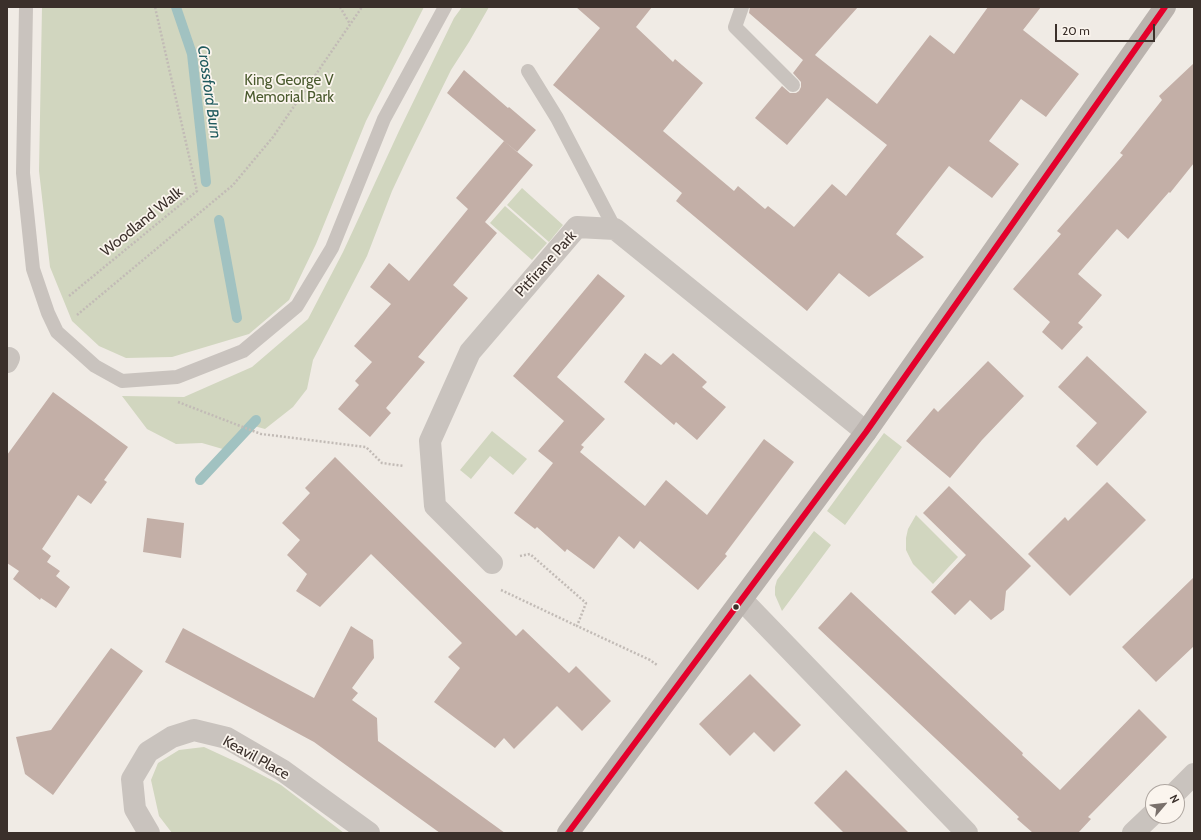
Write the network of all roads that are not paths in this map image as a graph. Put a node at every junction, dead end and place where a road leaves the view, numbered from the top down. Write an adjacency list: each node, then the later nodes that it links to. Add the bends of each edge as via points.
1 (26, 7): 2 (lane, via 23,173 32,270 57,332 95,366 122,381 177,378 243,352 297,306 332,248 384,119)
2 (445, 7)
3 (742, 7): 6 (lane, via 735,27)
4 (1165, 7): 8 (street)
5 (528, 71): 7 (lane, via 557,118)
6 (793, 85)
7 (615, 229): 8 (street); 9 (street, Pitfirane Park, via 577,227 470,352 430,441 435,506)
8 (866, 432): 10 (street)
9 (492, 563)
10 (742, 600): 16 (street); 17 (street)
11 (1194, 774): 12 (street)
12 (1184, 784)
13 (1145, 822): 18 (street)
14 (149, 833): 15 (street, Keavil Place, via 135,809 132,779 148,752 172,736 194,730 227,738 282,770)
15 (369, 833)
16 (568, 833)
17 (968, 833)
18 (1134, 833)

